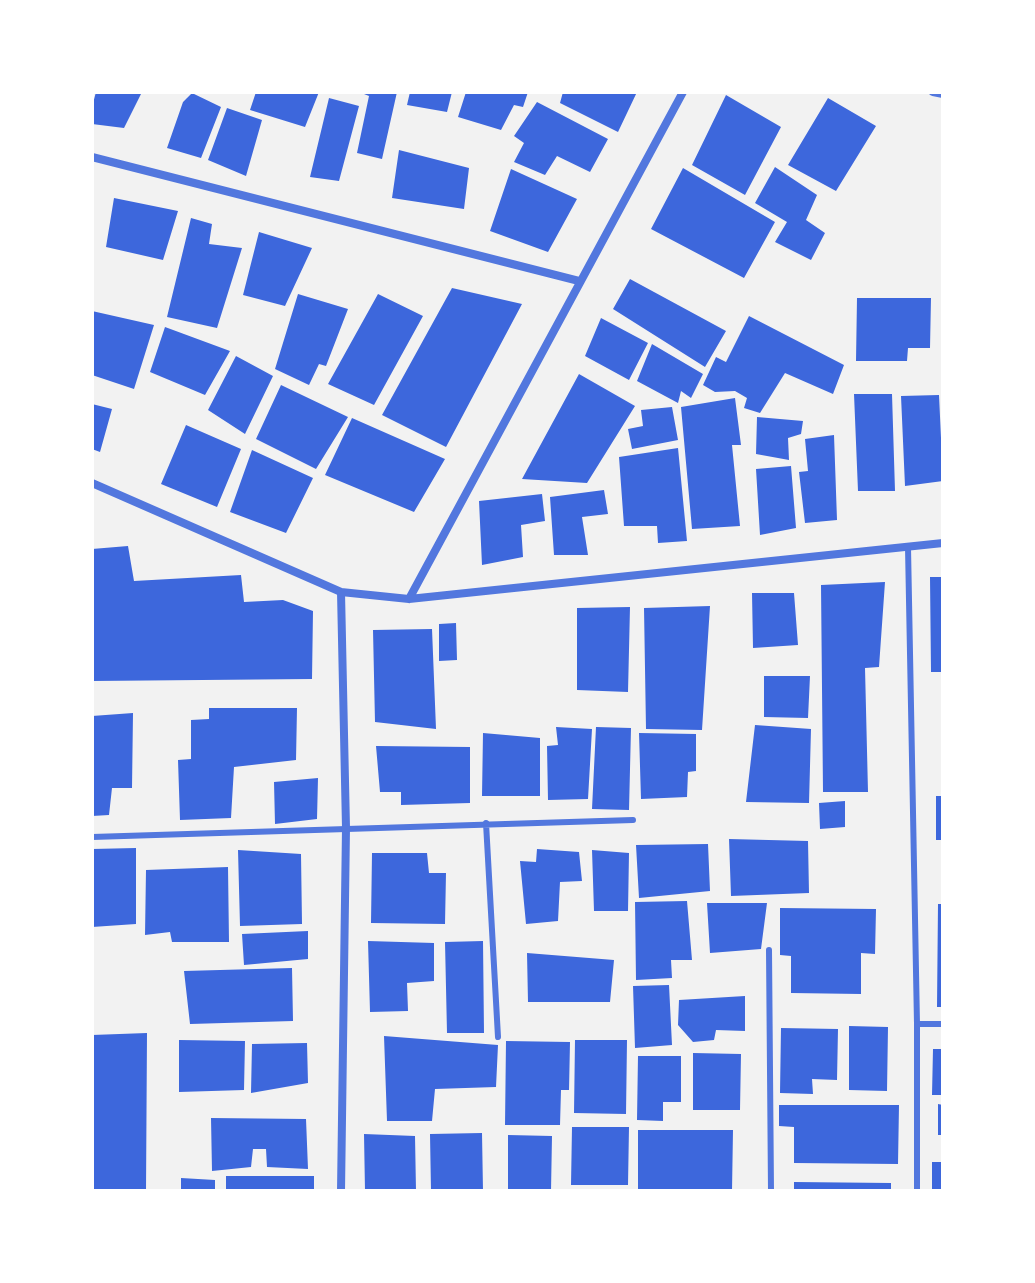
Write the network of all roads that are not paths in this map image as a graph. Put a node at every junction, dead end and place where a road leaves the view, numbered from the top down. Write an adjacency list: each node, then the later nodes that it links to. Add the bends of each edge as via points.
1 (683, 92): 5 (street)
2 (933, 92): 3 (street)
3 (943, 94)
4 (92, 157): 5 (street)
5 (579, 281): 10 (street)
6 (92, 483): 9 (street)
7 (943, 543): 8 (street)
8 (908, 547): 10 (street); 16 (lane)
9 (341, 592): 10 (street); 13 (street)
10 (409, 599)
11 (633, 820): 12 (lane)
12 (486, 823): 13 (lane); 18 (lane)
13 (346, 828): 14 (lane); 19 (street)
14 (92, 837)
15 (769, 950): 20 (lane)
16 (917, 1024): 17 (lane); 21 (lane)
17 (943, 1024)
18 (498, 1037)
19 (341, 1191)
20 (771, 1191)
21 (917, 1191)

